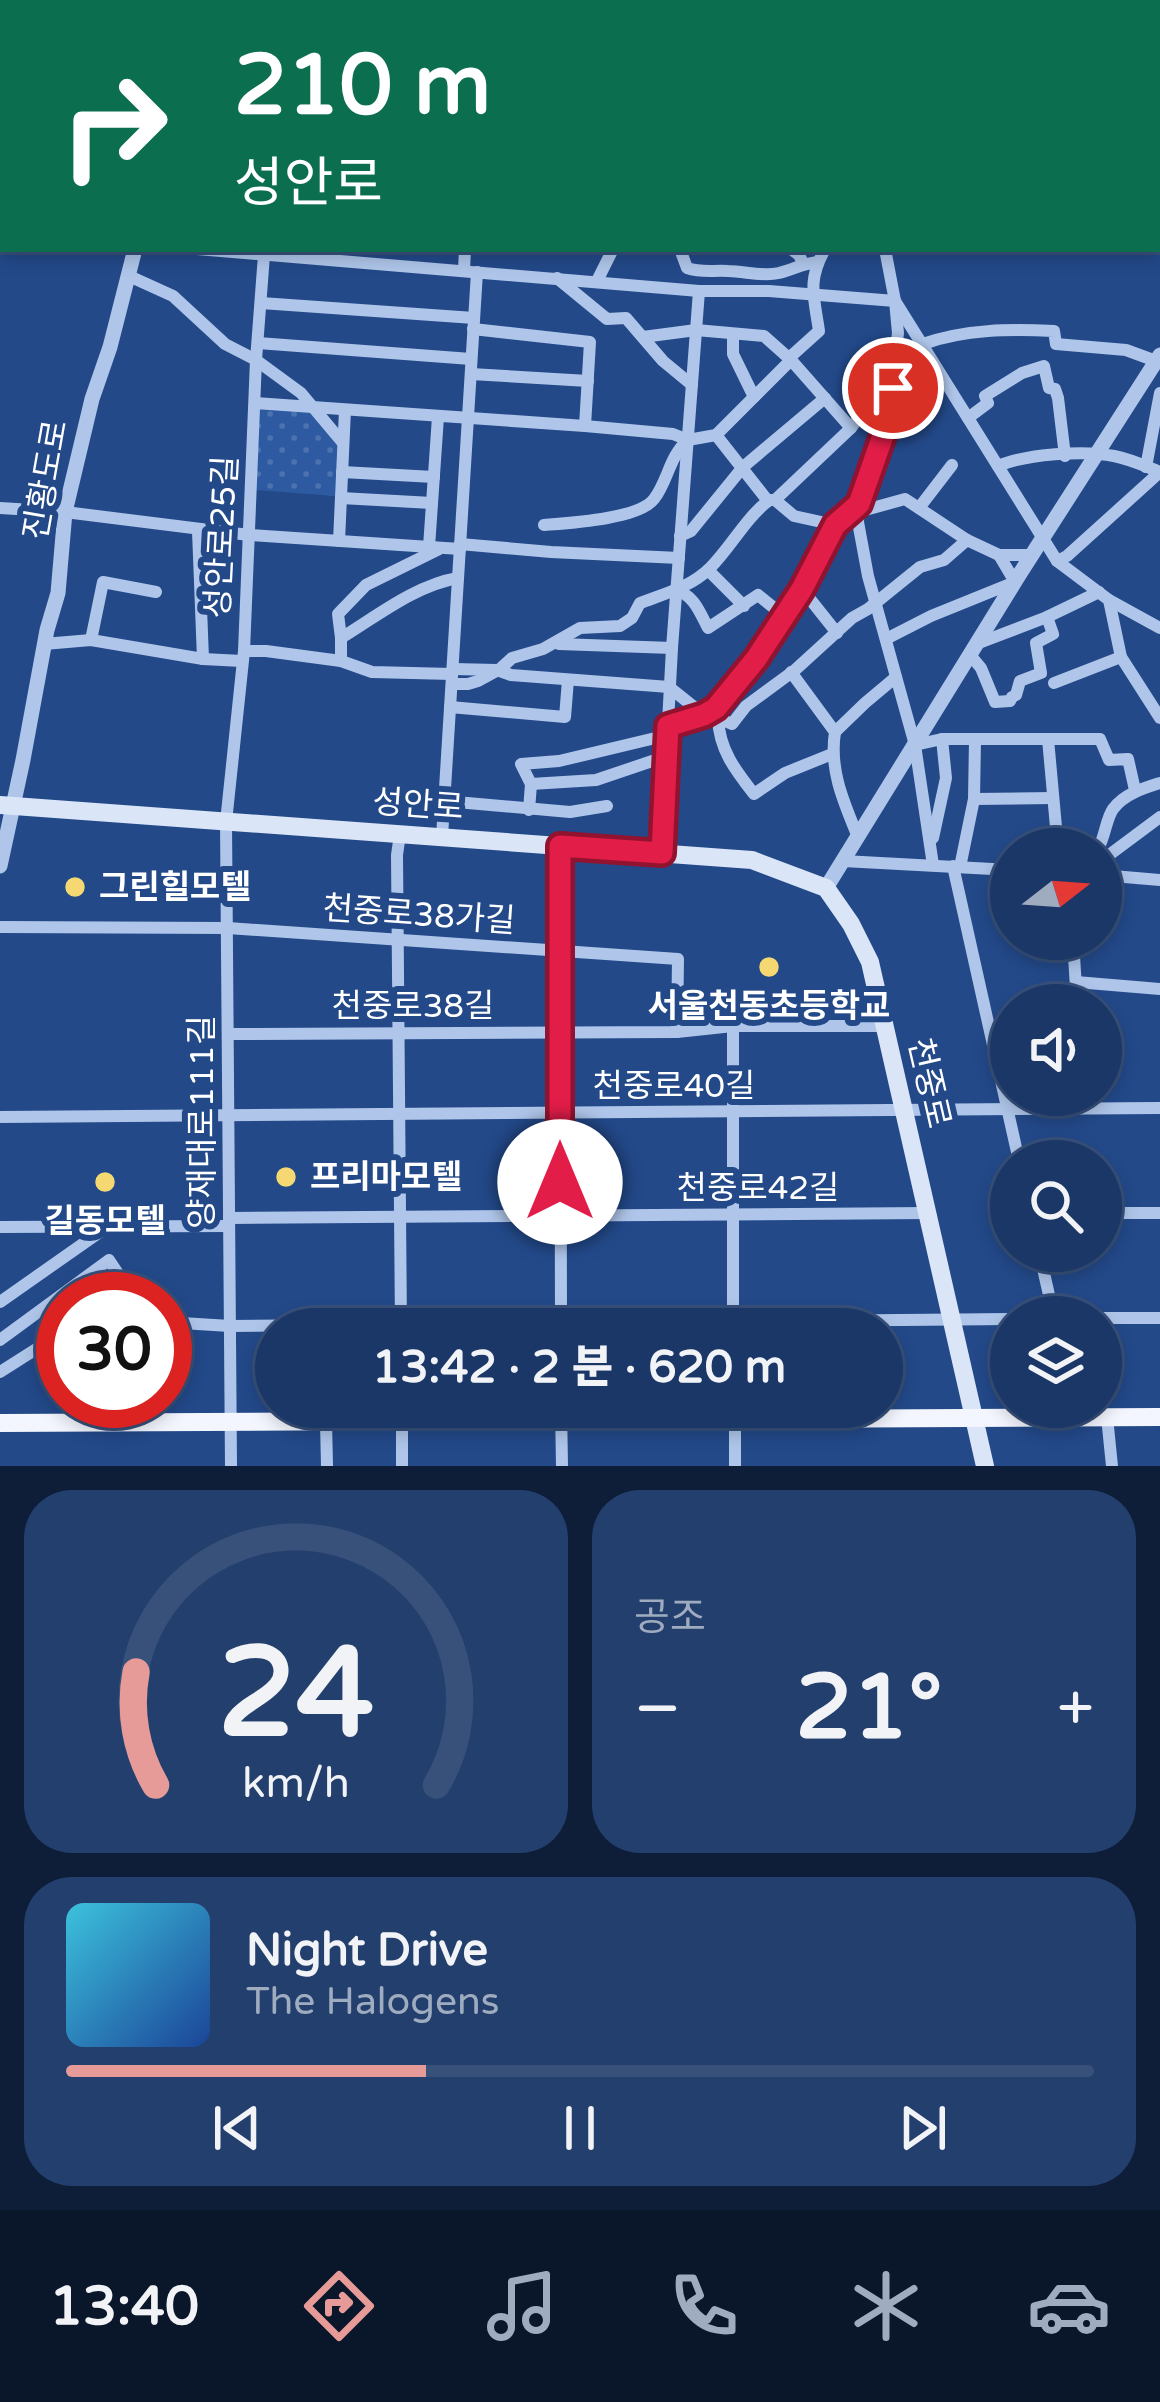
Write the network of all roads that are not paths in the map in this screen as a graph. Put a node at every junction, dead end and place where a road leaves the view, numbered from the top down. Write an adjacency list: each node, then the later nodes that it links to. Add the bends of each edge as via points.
1 (134, 252): 12 (street, 진황도로)
2 (230, 252): 7 (street)
3 (466, 252): 10 (street)
4 (612, 252): 14 (street)
5 (681, 252): 11 (street, via 694,271)
6 (886, 252): 17 (street)
7 (265, 255): 8 (street); 18 (street, 성안로25길)
8 (351, 255): 10 (street)
9 (815, 258): 11 (street); 16 (street)
10 (470, 272): 13 (street); 19 (street)
11 (761, 275): 15 (street)
12 (129, 276): 28 (street, via 173,296 225,344); 61 (street, 진황도로)
13 (556, 278): 14 (street); 22 (street, via 607,319 626,317)
14 (597, 281): 15 (street)
15 (705, 291): 16 (street); 20 (street)
16 (814, 294): 17 (street); 27 (street, via 819,331)
17 (895, 301): 24 (street); 29 (street)
18 (261, 303): 19 (street); 23 (street, 성안로25길)
19 (474, 324): 25 (street); 31 (street, via 590,341)
20 (696, 331): 21 (street); 22 (street); 32 (street)
21 (733, 334): 27 (street, via 764,337); 33 (street, via 733,354)
22 (643, 338): 32 (street)
23 (258, 343): 25 (street); 28 (street, 성안로25길)
24 (922, 344): 26 (street, via 1001,329 1054,331 1056,344); 40 (street)
25 (472, 358): 30 (street)
26 (1158, 358): 47 (street)
27 (790, 359): 33 (street); 35 (street)
28 (256, 360): 36 (street, 성안로25길); 37 (street)
29 (895, 369): 43 (street); 59 (street, via 887,424)
30 (470, 374): 31 (street); 41 (street)
31 (588, 381): 42 (street)
32 (692, 386): 45 (street)
33 (754, 397): 44 (street)
34 (1160, 397): 52 (street)
35 (825, 398): 43 (street); 50 (street)
36 (255, 404): 37 (street); 65 (street, 성안로25길)
37 (312, 407): 38 (street); 46 (street)
38 (345, 410): 39 (street); 46 (street)
39 (438, 417): 41 (street); 54 (street)
40 (968, 418): 48 (street, via 986,396 1045,366); 51 (street)
41 (468, 419): 42 (street); 70 (street)
42 (585, 426): 45 (street)
43 (851, 428): 56 (street)
44 (716, 435): 45 (street); 50 (street)
45 (688, 440): 62 (street, via 646,505); 66 (street)
46 (343, 443): 53 (street)
47 (1097, 453): 48 (street); 52 (street); 67 (street)
48 (1065, 455): 51 (street)
49 (952, 465): 60 (street)
50 (743, 466): 56 (street); 66 (street)
51 (998, 466): 67 (street)
52 (1155, 470): 75 (street)
53 (342, 472): 54 (street); 55 (street)
54 (434, 477): 57 (street)
55 (340, 498): 57 (street); 69 (street)
56 (772, 500): 63 (street, via 794,516); 76 (street)
57 (432, 503): 71 (street)
58 (0, 508): 61 (street)
59 (859, 508): 60 (street, via 905,499); 63 (street); 83 (street)
60 (919, 508): 68 (street)
61 (65, 512): 64 (street); 92 (street, 진황도로)
62 (544, 525)
63 (835, 525): 79 (street)
64 (198, 531): 65 (street); 98 (street)
65 (249, 536): 69 (street); 96 (street, 성안로25길)
66 (680, 536): 74 (street)
67 (1044, 539): 73 (street); 75 (street)
68 (967, 540): 72 (street); 83 (street)
69 (339, 542): 71 (street)
70 (460, 547): 71 (street); 74 (street); 77 (street)
71 (434, 548): 89 (street, via 366,585 338,614)
72 (999, 555): 73 (street); 78 (street)
73 (1033, 556): 78 (street)
74 (679, 558): 80 (street)
75 (1057, 561): 82 (street)
76 (708, 570): 80 (street); 84 (street)
77 (458, 578): 89 (street); 102 (street)
78 (1015, 582): 90 (street); 95 (street)
79 (802, 589): 85 (street); 88 (street)
80 (676, 590): 84 (street, via 686,592 708,628); 93 (street, via 640,603 620,626 580,628); 94 (street)
81 (156, 592): 91 (street, via 103,582)
82 (1104, 596): 86 (street); 87 (street); 97 (street)
83 (876, 602): 88 (street); 90 (street)
84 (744, 606): 85 (street, via 758,595)
85 (784, 616): 108 (street)
86 (1047, 616): 95 (street); 95 (street, via 1053,634 1036,643 1041,673 1020,680 1010,701 995,702)
87 (1160, 628)
88 (837, 633): 101 (street)
89 (341, 638): 99 (street)
90 (886, 639): 103 (street)
91 (91, 640): 92 (street); 98 (street)
92 (44, 644): 124 (street, 진황도로)
93 (554, 644): 94 (street); 100 (street)
94 (671, 648): 106 (street)
95 (975, 649): 115 (street)
96 (243, 656): 98 (street); 99 (street); 128 (street, 성안로25길)
97 (1121, 658): 105 (street); 109 (street)
98 (203, 659)
99 (340, 662): 102 (street)
100 (497, 670): 102 (street); 104 (street)
101 (791, 673): 108 (street, via 732,724); 111 (street)
102 (452, 676): 107 (street)
103 (896, 677): 111 (street); 115 (street)
104 (568, 680): 106 (street); 107 (street, via 566,717)
105 (1054, 683)
106 (669, 687): 108 (street); 110 (street)
107 (450, 707): 123 (street)
108 (711, 714): 110 (street); 116 (street, via 725,755 754,794)
109 (1160, 718)
110 (668, 730): 117 (street); 119 (street, via 521,764)
111 (835, 732): 116 (street)
112 (941, 739): 114 (street); 115 (street); 137 (street, via 946,778)
113 (1048, 739): 114 (street); 120 (street, via 1100,739 1109,760 1128,759); 121 (street)
114 (975, 740): 122 (street)
115 (915, 745): 133 (street); 137 (street)
116 (832, 754): 133 (street)
117 (667, 756): 119 (street, via 596,780); 136 (street)
118 (1160, 783): 120 (street)
119 (531, 784): 126 (street)
120 (1135, 790): 130 (street, via 1112,809)
121 (1053, 798): 122 (street); 129 (street)
122 (974, 799): 140 (street)
123 (445, 801): 126 (street); 132 (street)
124 (6, 806): 128 (main road, 성안로); 139 (street, 진황도로)
125 (607, 806): 126 (street)
126 (529, 810)
127 (1160, 818): 135 (street)
128 (226, 821): 131 (main road, 성안로); 146 (street, 양재대로111길)
129 (1056, 828)
130 (1107, 828)
131 (400, 834): 132 (main road, 성안로); 147 (street)
132 (442, 837): 134 (main road, 성안로)
133 (858, 837): 138 (street)
134 (560, 846): 136 (main road, 성안로); 148 (street)
135 (1122, 846)
136 (662, 853): 144 (main road, 성안로, via 752,860)
137 (932, 858): 138 (street); 140 (street)
138 (843, 860): 144 (street)
139 (0, 866)
140 (956, 866): 141 (street); 154 (street)
141 (990, 868)
142 (1122, 877): 143 (street)
143 (1160, 880)
144 (826, 887): 153 (main road, 천중로, via 870,962)
145 (0, 927): 146 (street, 천중로38가길)
146 (228, 928): 147 (street, 천중로38가길); 158 (street, 양재대로111길)
147 (398, 939): 148 (street, 천중로38가길); 156 (street)
148 (560, 952): 155 (street, 천중로38가길, via 678,959); 157 (street)
149 (1074, 960): 150 (street)
150 (1076, 982): 151 (street)
151 (1160, 989)
152 (733, 1026): 153 (street, 천중로38길); 155 (street, 천중로38길); 163 (street)
153 (885, 1026): 162 (main road, 천중로)
154 (990, 1026)
155 (677, 1032): 157 (street, 천중로38길)
156 (399, 1033): 157 (street, 천중로38길); 158 (street, 천중로38길); 165 (street)
157 (560, 1033): 164 (street)
158 (228, 1034): 166 (street, 양재대로111길)
159 (1122, 1105): 160 (street, 천중로40길)
160 (1160, 1108)
161 (990, 1110): 162 (street, 천중로40길)
162 (904, 1111): 163 (street, 천중로40길); 168 (main road, 천중로)
163 (734, 1112): 164 (street, 천중로40길); 171 (street)
164 (560, 1114): 165 (street, 천중로40길); 172 (street)
165 (400, 1115): 166 (street, 천중로40길); 173 (street)
166 (228, 1116): 167 (street, 천중로40길); 174 (street, 양재대로111길)
167 (0, 1118)
168 (928, 1213): 171 (street, 천중로42길); 187 (main road, 천중로)
169 (1160, 1213): 170 (street)
170 (1122, 1214)
171 (734, 1215): 172 (street, 천중로42길); 182 (street)
172 (560, 1216): 173 (street, 천중로42길); 181 (street)
173 (400, 1217): 174 (street, 천중로42길); 180 (street)
174 (229, 1222): 176 (street, 천중로42길); 190 (street, 양재대로111길)
175 (0, 1227): 176 (street, 천중로42길)
176 (107, 1227): 179 (street)
177 (93, 1272): 178 (street, via 109,1260)
178 (117, 1272)
179 (0, 1302)
180 (401, 1308)
181 (561, 1308)
182 (733, 1308)
183 (36, 1314): 192 (street)
184 (990, 1318): 187 (street)
185 (1122, 1318): 186 (street)
186 (1160, 1318)
187 (951, 1319): 188 (street); 196 (main road, 천중로)
188 (903, 1320)
189 (192, 1324): 190 (street)
190 (230, 1326): 191 (street); 200 (street, 양재대로111길)
191 (255, 1326)
192 (0, 1340)
193 (36, 1347): 194 (street)
194 (2, 1366)
195 (903, 1416): 196 (main road)
196 (972, 1417): 197 (main road); 213 (main road, 천중로)
197 (990, 1417)
198 (1122, 1417): 199 (main road)
199 (1160, 1417)
200 (231, 1421): 201 (main road); 202 (main road); 208 (street, 양재대로111길)
201 (255, 1421)
202 (0, 1423)
203 (326, 1428): 209 (street)
204 (402, 1428): 210 (street)
205 (561, 1428): 211 (street)
206 (735, 1428): 212 (street)
207 (1107, 1428): 214 (street)
208 (231, 1466)
209 (326, 1466)
210 (402, 1466)
211 (562, 1466)
212 (736, 1466)
213 (985, 1466)
214 (1112, 1466)

